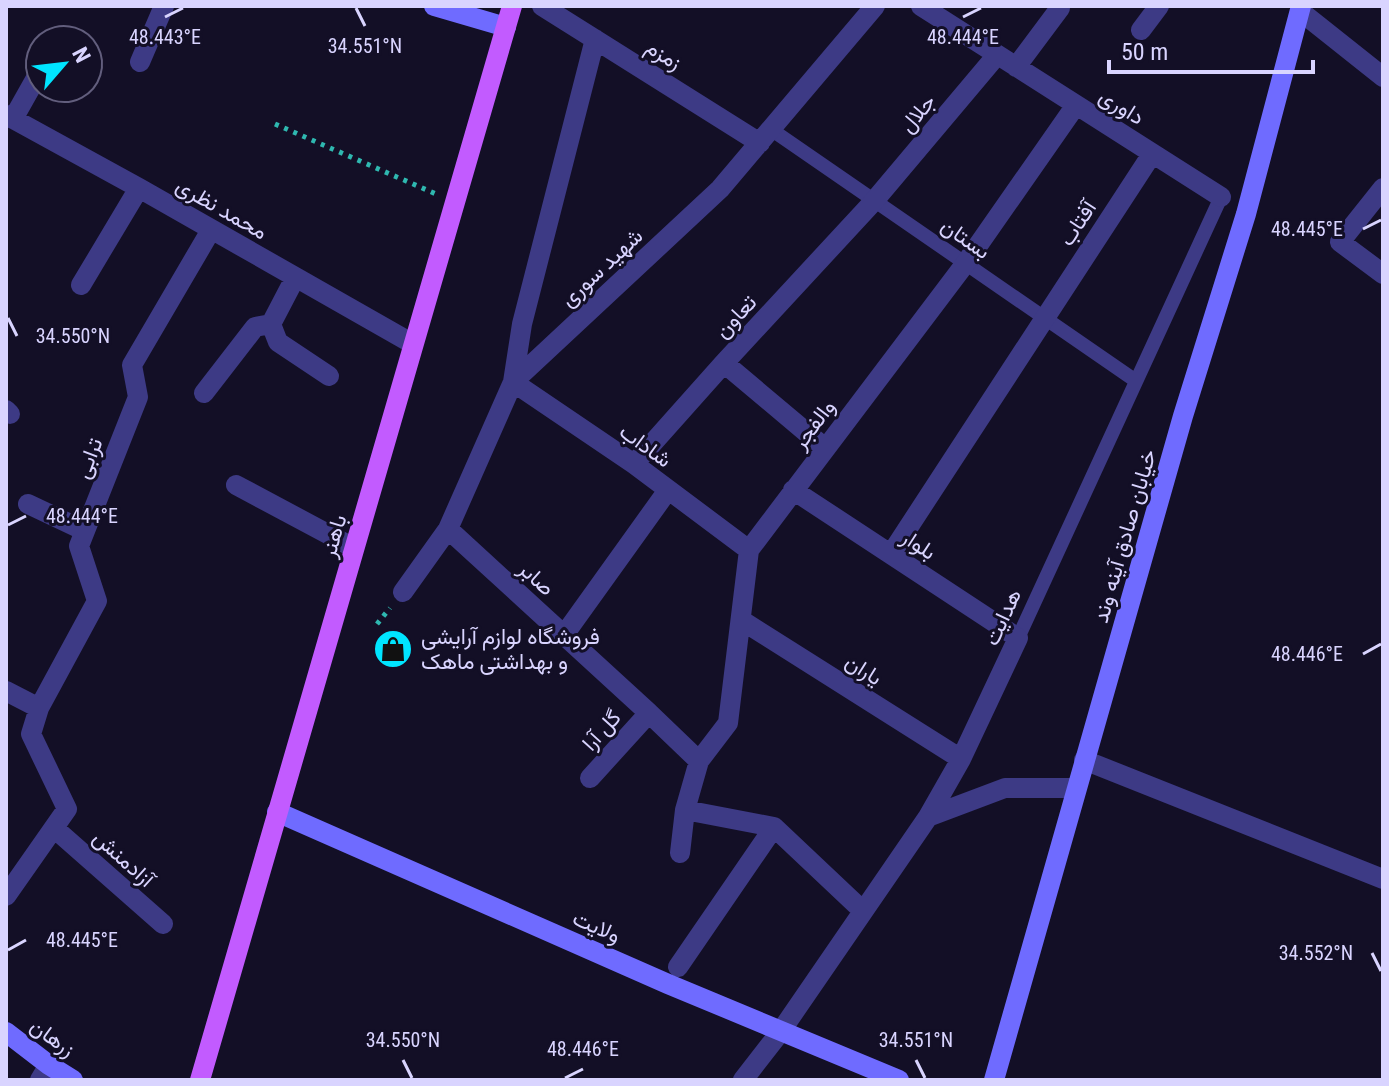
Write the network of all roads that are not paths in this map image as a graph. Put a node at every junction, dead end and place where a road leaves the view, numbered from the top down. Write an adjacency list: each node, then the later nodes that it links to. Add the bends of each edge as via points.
1 (164, 6): 14 (street)
2 (434, 6): 10 (main road)
3 (512, 6): 10 (main road, باهنر)
4 (542, 6): 12 (street, زمزم)
5 (875, 6): 20 (street, شهید سوری)
6 (921, 6): 13 (street, داوری)
7 (1159, 6): 11 (street)
8 (1060, 8): 15 (street)
9 (1300, 8): 16 (street); 58 (main road, خیابان صادق آینه وند, via 1246,214)
10 (506, 27): 33 (main road, باهنر)
11 (1141, 30)
12 (595, 39): 20 (street, زمزم); 37 (street, via 522,324)
13 (997, 55): 15 (street, داوری); 25 (street, جلال)
14 (140, 62)
15 (1016, 67): 18 (street, داوری)
16 (1383, 77)
17 (24, 95): 19 (street)
18 (1076, 105): 21 (street, داوری); 27 (street, والفجر)
19 (9, 117): 22 (street, محمد نظری)
20 (766, 137): 25 (lane, بستان); 37 (street, شهید سوری, via 720,189)
21 (1152, 154): 24 (street, داوری); 31 (street, آفتاب)
22 (139, 188): 26 (street, محمد نظری); 30 (street)
23 (1383, 188): 28 (street, via 1340,242)
24 (1221, 197): 36 (lane, هدایت)
25 (874, 201): 27 (lane, بستان); 34 (street, تعاون)
26 (211, 230): 29 (street, محمد نظری); 46 (street, ترابی, via 132,365 138,397)
27 (965, 264): 31 (lane, بستان); 39 (street, والفجر)
28 (1383, 274)
29 (295, 278): 32 (street); 33 (street, محمد نظری)
30 (81, 285)
31 (1043, 319): 36 (lane, بستان); 49 (street, آفتاب)
32 (271, 324): 35 (street, via 278,342); 38 (street, via 255,327)
33 (413, 344): 47 (main road, باهنر)
34 (724, 363): 39 (street); 40 (street, تعاون)
35 (329, 376)
36 (1136, 381): 53 (lane, هدایت)
37 (513, 382): 40 (street, شاداب); 45 (street, شهید سوری)
38 (204, 393)
39 (825, 448): 43 (street, والفجر)
40 (634, 464): 42 (street, شاداب)
41 (236, 485): 47 (street)
42 (668, 490): 48 (street, شاداب); 52 (street)
43 (793, 490): 48 (street, والفجر); 49 (street, بلوار)
44 (28, 504): 46 (street)
45 (448, 529): 50 (street, شهید سوری); 52 (street, صابر)
46 (85, 531): 55 (street, ترابی, via 79,546 97,601)
47 (354, 548): 63 (main road, باهنر)
48 (749, 550): 51 (street, والفجر)
49 (891, 554): 53 (street, بلوار)
50 (403, 592)
51 (741, 620): 57 (street, یاران); 59 (street, والفجر, via 728,723)
52 (564, 635): 56 (street, صابر)
53 (1018, 638): 57 (street, هدایت)
54 (6, 691): 55 (street)
55 (39, 708): 66 (street, via 31,734 67,809)
56 (649, 713): 59 (street, صابر); 60 (street, گل آرا)
57 (961, 759): 64 (street, هدایت)
58 (1084, 760): 61 (main road, خیابان صادق آینه وند); 68 (street)
59 (699, 761): 62 (street, والفجر)
60 (590, 778)
61 (1076, 788): 64 (street, via 1005,788); 76 (main road, خیابان صادق آینه وند)
62 (685, 810): 65 (street); 67 (street, والفجر)
63 (277, 812): 73 (main road, ولایت); 78 (main road, باهنر)
64 (928, 817): 70 (street, هدایت)
65 (774, 827): 70 (street); 72 (street)
66 (54, 828): 69 (street); 71 (street, آزادمنش)
67 (680, 853)
68 (1383, 879)
69 (6, 896)
70 (863, 911): 73 (street, هدایت)
71 (163, 924)
72 (678, 967)
73 (781, 1031): 79 (street, هدایت); 80 (main road, ولایت)
74 (6, 1032): 75 (main road, زرهان)
75 (45, 1072): 77 (main road, زرهان)
76 (1000, 1079)
77 (73, 1080)
78 (200, 1080)
79 (743, 1080)
80 (899, 1080)

